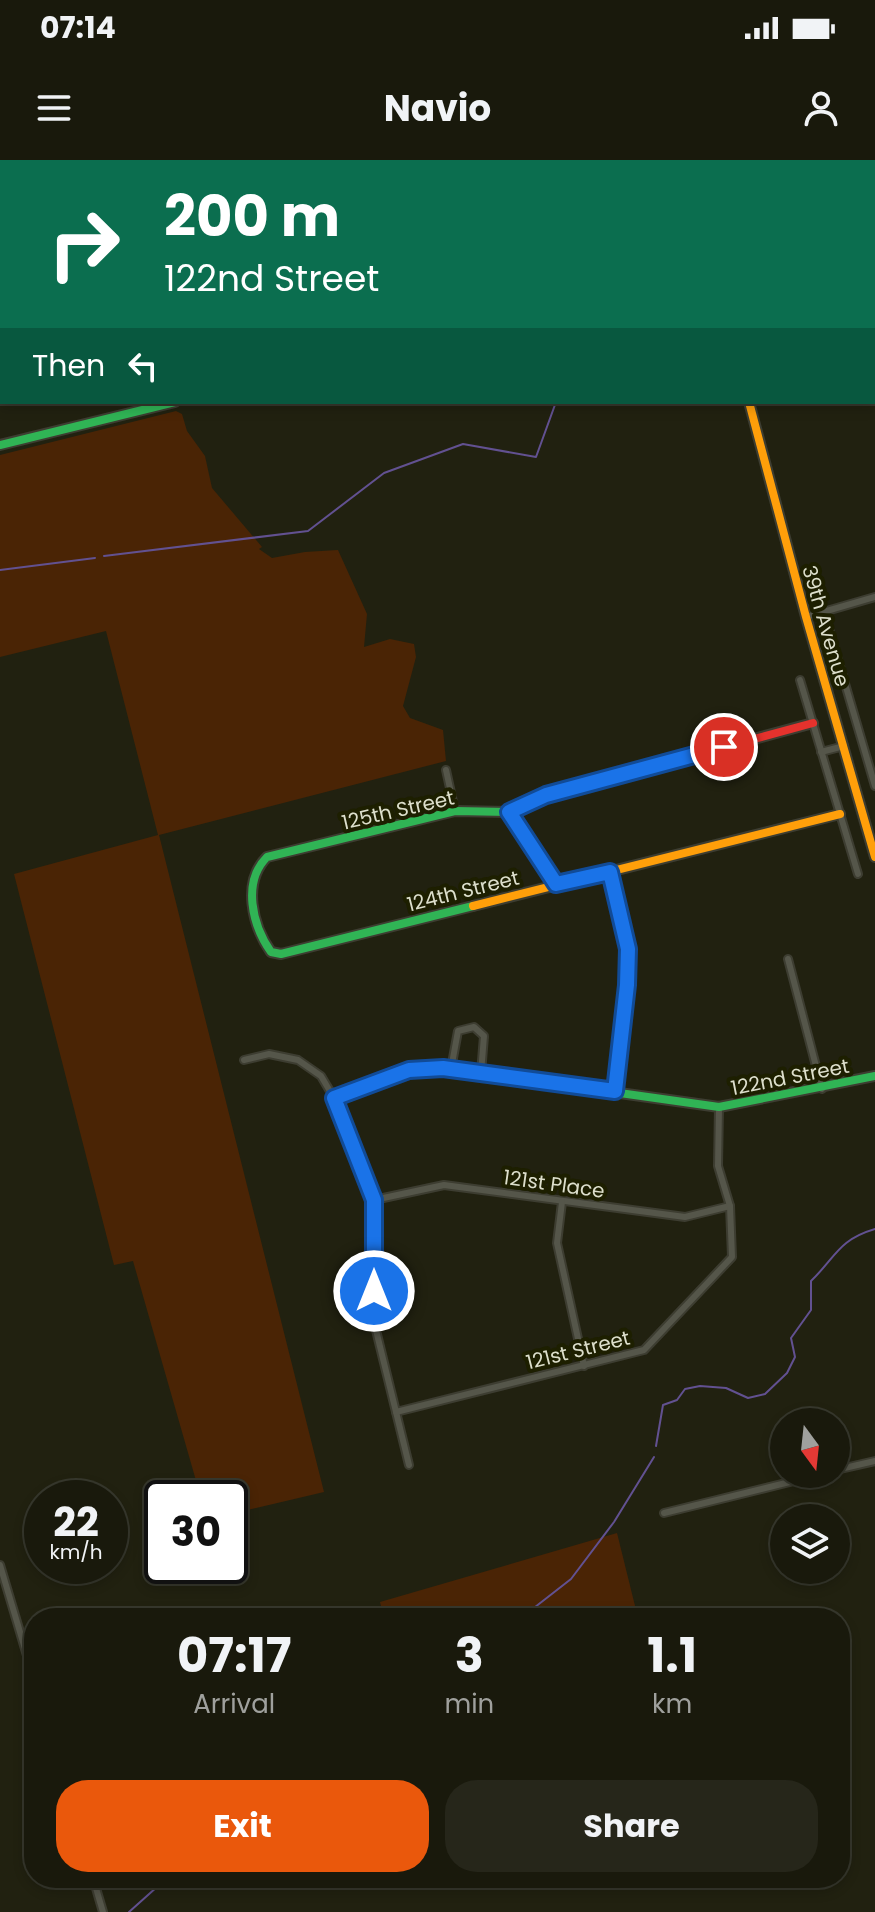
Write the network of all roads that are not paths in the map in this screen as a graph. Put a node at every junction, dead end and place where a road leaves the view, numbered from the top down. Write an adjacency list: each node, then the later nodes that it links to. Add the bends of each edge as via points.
1 (167, 404): 3 (street)
2 (750, 404): 6 (street, 39th Avenue)
3 (0, 445)
4 (875, 597): 5 (street)
5 (824, 612): 6 (street); 12 (street)
6 (806, 617): 9 (street, 39th Avenue)
7 (800, 680): 8 (street, 39th Avenue)
8 (813, 723): 10 (street, 39th Avenue); 14 (street, 125th Street, via 546,795)
9 (844, 746): 10 (street); 16 (street, 39th Avenue)
10 (821, 752): 15 (street, 39th Avenue)
11 (446, 770): 13 (street)
12 (875, 786)
13 (455, 811): 14 (street, 125th Street); 20 (street, 125th Street, via 267,857 257,865 250,892 263,943)
14 (509, 812): 19 (street)
15 (840, 814): 17 (street, 124th Street); 18 (street, 39th Avenue)
16 (875, 857)
17 (610, 872): 19 (street, 124th Street); 27 (street, via 628,949)
18 (858, 874)
19 (556, 884): 20 (street, 124th Street)
20 (281, 954)
21 (788, 959): 26 (street)
22 (244, 1060): 28 (street, via 269,1054 298,1060 321,1076)
23 (451, 1069): 24 (street, 122nd Street); 24 (street, via 458,1031 474,1027 484,1036); 28 (street, 122nd Street, via 409,1070)
24 (481, 1073): 27 (street, 122nd Street)
25 (875, 1076): 26 (street, 122nd Street)
26 (822, 1089): 29 (street, 122nd Street)
27 (615, 1091): 29 (street, 122nd Street)
28 (334, 1098): 30 (street)
29 (719, 1107): 32 (street, via 718,1166)
30 (374, 1200): 31 (street, 121st Place, via 444,1185); 34 (street, via 374,1322)
31 (562, 1202): 32 (street, 121st Place, via 685,1217); 33 (street, via 557,1243)
32 (730, 1206): 33 (street, 121st Street, via 732,1257 644,1350)
33 (584, 1366): 34 (street, 121st Street)
34 (396, 1412): 36 (street)
35 (875, 1461): 37 (street)
36 (409, 1465)
37 (850, 1467)
38 (770, 1487): 39 (street)
39 (664, 1513)
40 (0, 1565): 41 (street)
41 (24, 1645)
42 (96, 1888): 43 (street)
43 (103, 1912)

